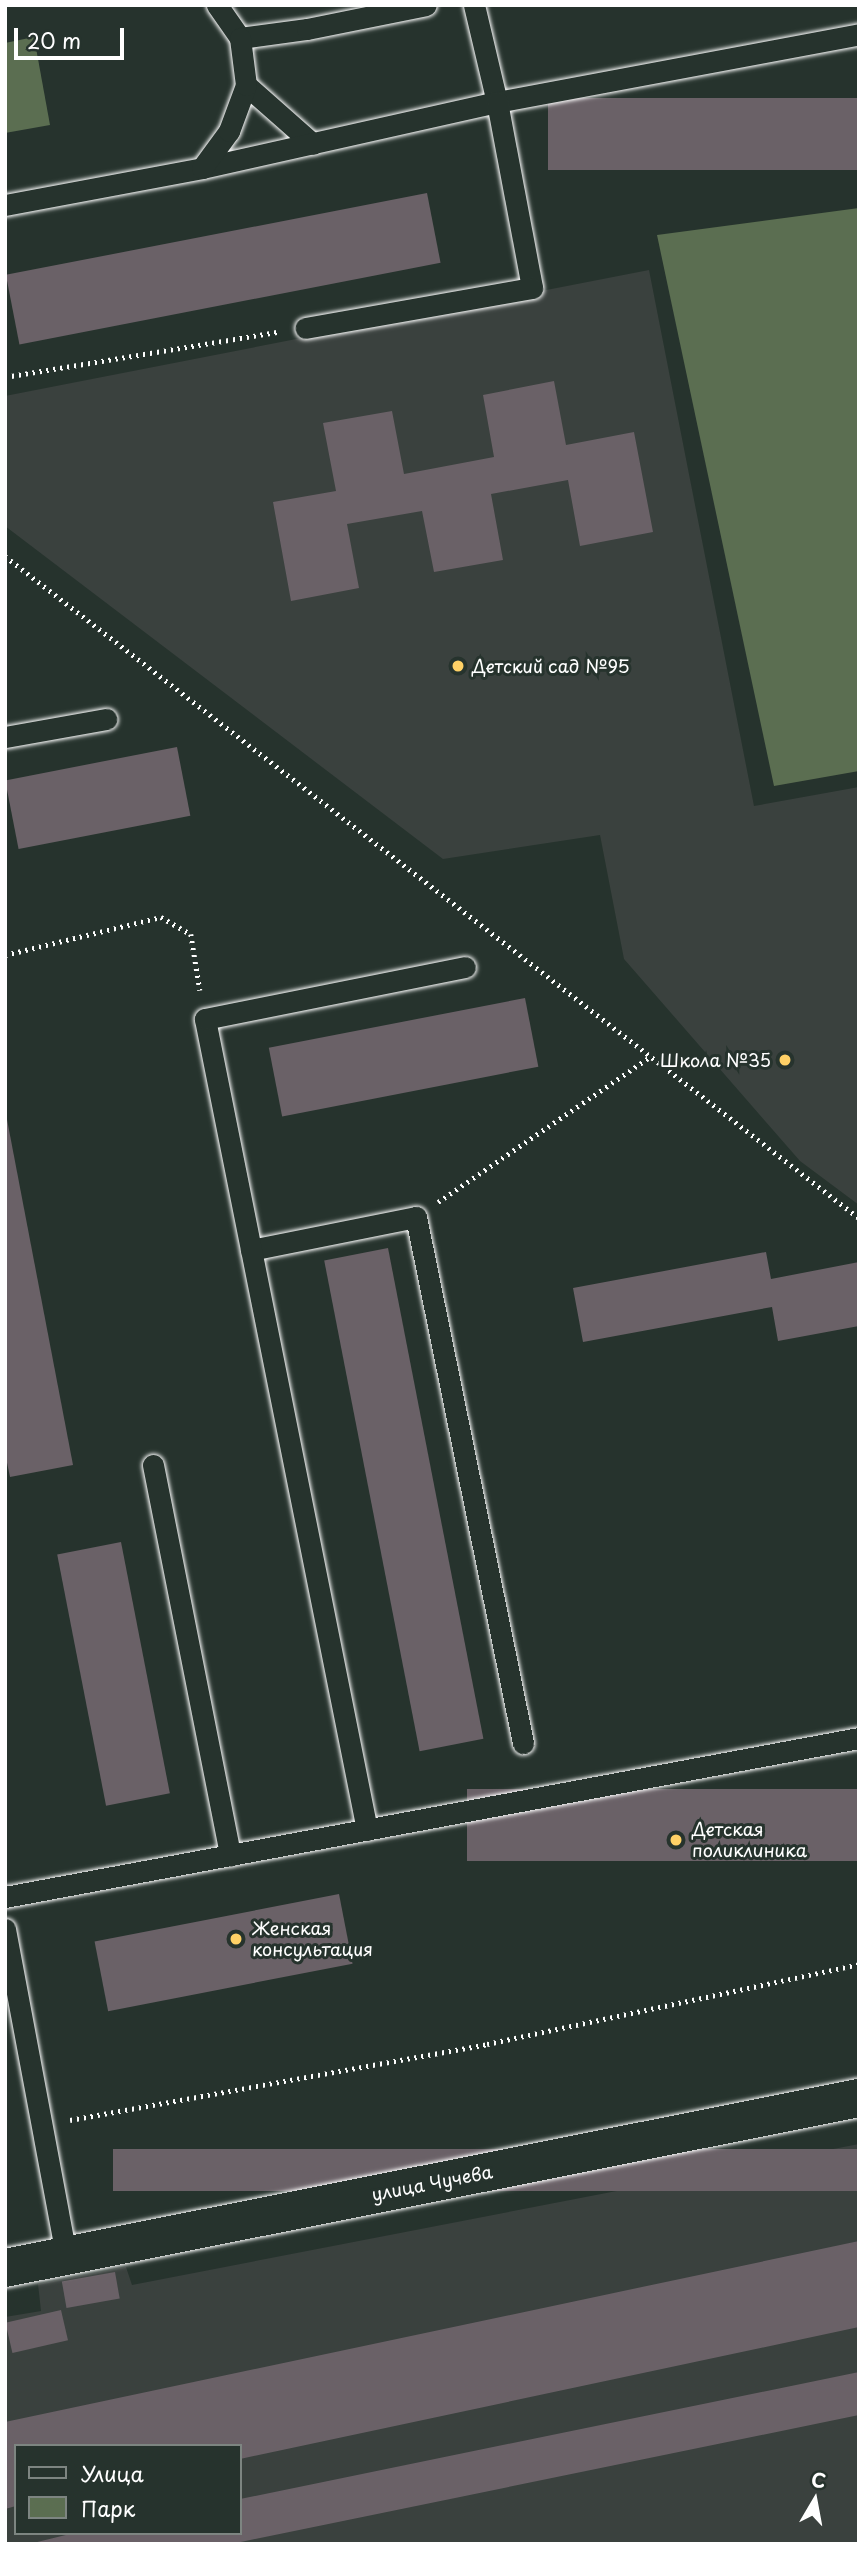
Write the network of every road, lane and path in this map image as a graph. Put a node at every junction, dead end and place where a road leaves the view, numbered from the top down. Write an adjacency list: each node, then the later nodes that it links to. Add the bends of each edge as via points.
1 (216, 5): 5 (lane)
2 (426, 5): 5 (lane)
3 (474, 5): 7 (lane)
4 (859, 34): 7 (lane)
5 (240, 38): 6 (lane)
6 (247, 85): 8 (lane); 9 (lane, via 229,131)
7 (497, 102): 8 (lane); 11 (lane, via 531,288)
8 (313, 144): 9 (lane)
9 (202, 168): 10 (lane)
10 (5, 205)
11 (306, 328): 12 (path)
12 (5, 377)
13 (5, 555): 19 (path)
14 (106, 719): 15 (lane)
15 (5, 737)
16 (5, 955): 18 (path, via 161,917 191,934)
17 (466, 967): 18 (lane)
18 (205, 1019): 22 (lane)
19 (651, 1056): 20 (path); 21 (path)
20 (416, 1217): 22 (lane); 25 (lane)
21 (859, 1218)
22 (251, 1250): 26 (lane)
23 (153, 1465): 27 (lane)
24 (859, 1738): 26 (lane)
25 (523, 1743)
26 (367, 1830): 27 (lane)
27 (230, 1855): 28 (lane)
28 (5, 1897)
29 (5, 1929): 32 (lane)
30 (859, 1964): 32 (path, via 487,2044)
31 (859, 2098): 33 (street, улица Чучева)
32 (42, 2125): 33 (lane)
33 (66, 2256): 34 (street, улица Чучева)
34 (5, 2268)

